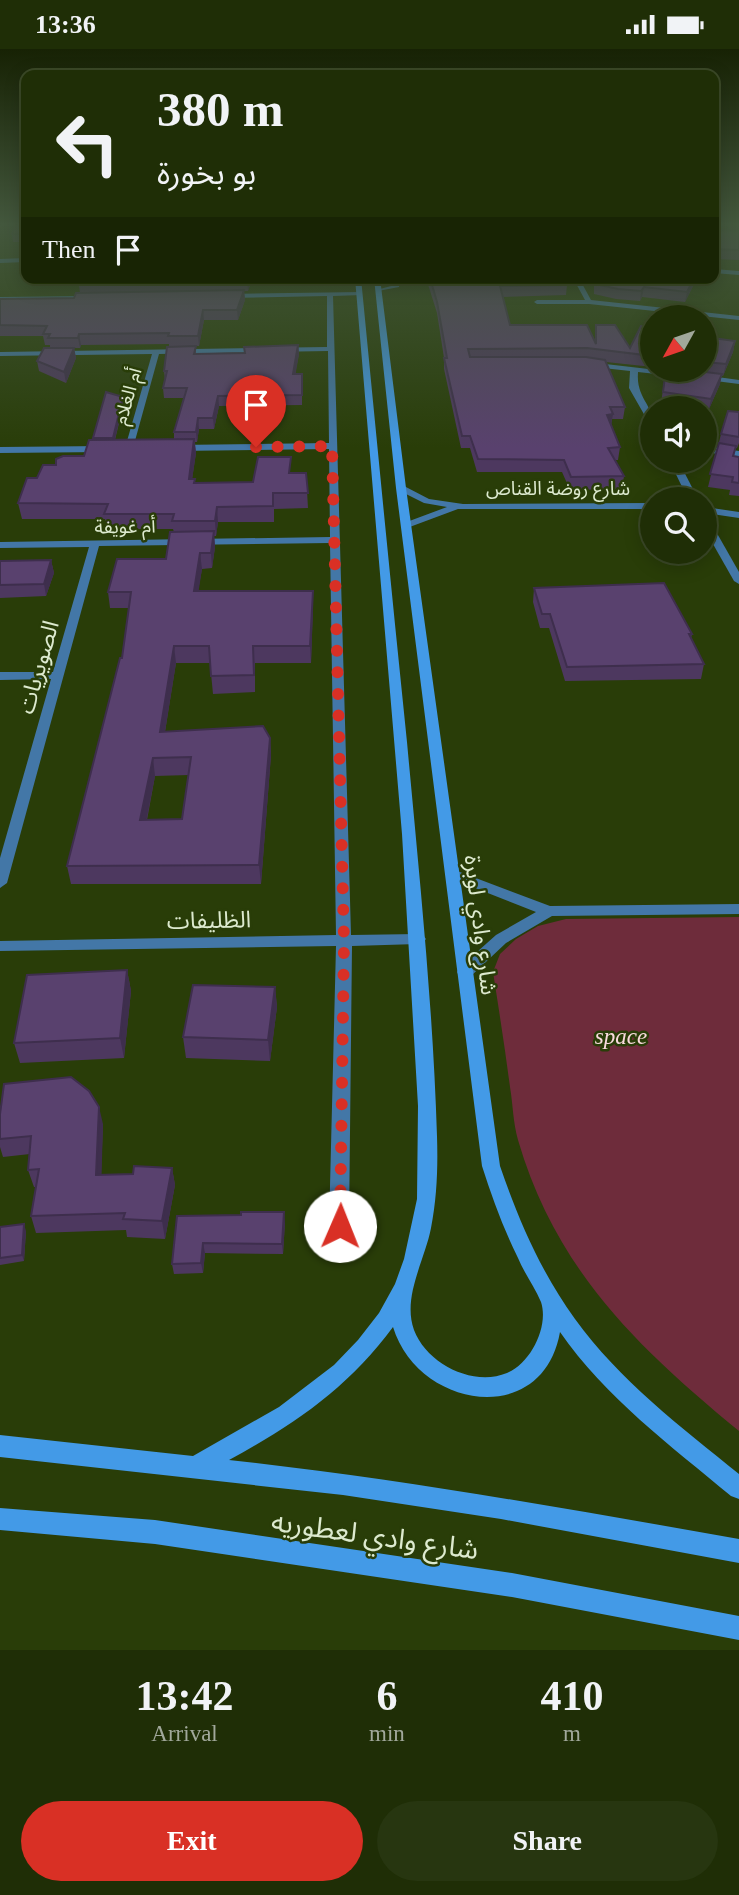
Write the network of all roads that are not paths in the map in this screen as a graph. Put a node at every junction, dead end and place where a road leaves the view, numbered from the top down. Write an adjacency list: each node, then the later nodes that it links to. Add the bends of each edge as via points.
1 (0, 299): 2 (street)
2 (29, 299)
3 (330, 299): 10 (street)
4 (360, 299): 43 (street)
5 (380, 299): 26 (street, شارع وادي لوبرة)
6 (587, 299): 8 (street)
7 (537, 302): 8 (street)
8 (589, 302): 9 (street)
9 (739, 318)
10 (332, 349): 11 (street); 19 (street)
11 (156, 352): 12 (street); 20 (street, أم الغلام)
12 (0, 354)
13 (577, 363): 14 (street)
14 (634, 369): 15 (street); 18 (street, via 633,389)
15 (640, 370)
16 (718, 379): 17 (street)
17 (739, 382)
18 (640, 401)
19 (332, 446): 22 (street); 32 (street)
20 (129, 448): 21 (street); 23 (street)
21 (143, 448)
22 (170, 448)
23 (0, 450)
24 (717, 451): 25 (street)
25 (739, 454)
26 (401, 488): 28 (street, شارع روضة القناص, via 427,501); 31 (street, شارع وادي لوبرة)
27 (640, 506): 28 (street, شارع روضة القناص)
28 (463, 507): 31 (street, شارع روضة القناص)
29 (717, 512): 30 (street)
30 (739, 515)
31 (407, 525): 39 (street, شارع وادي لوبرة)
32 (335, 540): 34 (street, أم غويفة); 44 (street)
33 (717, 542): 36 (street)
34 (95, 544): 35 (street, أم غويفة); 37 (street, الصويريات)
35 (0, 545)
36 (739, 581)
37 (58, 675): 38 (street); 40 (street, الصويريات)
38 (0, 676)
39 (452, 874): 42 (street); 46 (street, شارع وادي لوبرة)
40 (0, 883)
41 (739, 909): 42 (street)
42 (549, 911): 46 (street, via 501,939)
43 (418, 939): 44 (street, الظليفات); 48 (street, via 430,1163 423,1223)
44 (344, 941): 45 (street, الظليفات); 47 (street)
45 (0, 946)
46 (465, 972): 49 (street, شارع وادي لوبرة, via 491,1165 506,1211)
47 (340, 1226)
48 (403, 1288): 49 (street, via 404,1330 417,1355 438,1375 466,1387 496,1387 522,1376 541,1356 551,1332); 51 (street, via 376,1334 320,1392)
49 (552, 1303): 52 (street, شارع وادي لوبرة, via 590,1353)
50 (0, 1446): 51 (street, شارع وادي لعطوريه)
51 (195, 1467): 54 (street, شارع وادي لعطوريه, via 501,1508)
52 (739, 1488)
53 (0, 1519): 55 (street, شارع وادي لعطوريه, via 169,1534 512,1585)
54 (739, 1551)
55 (739, 1627)

